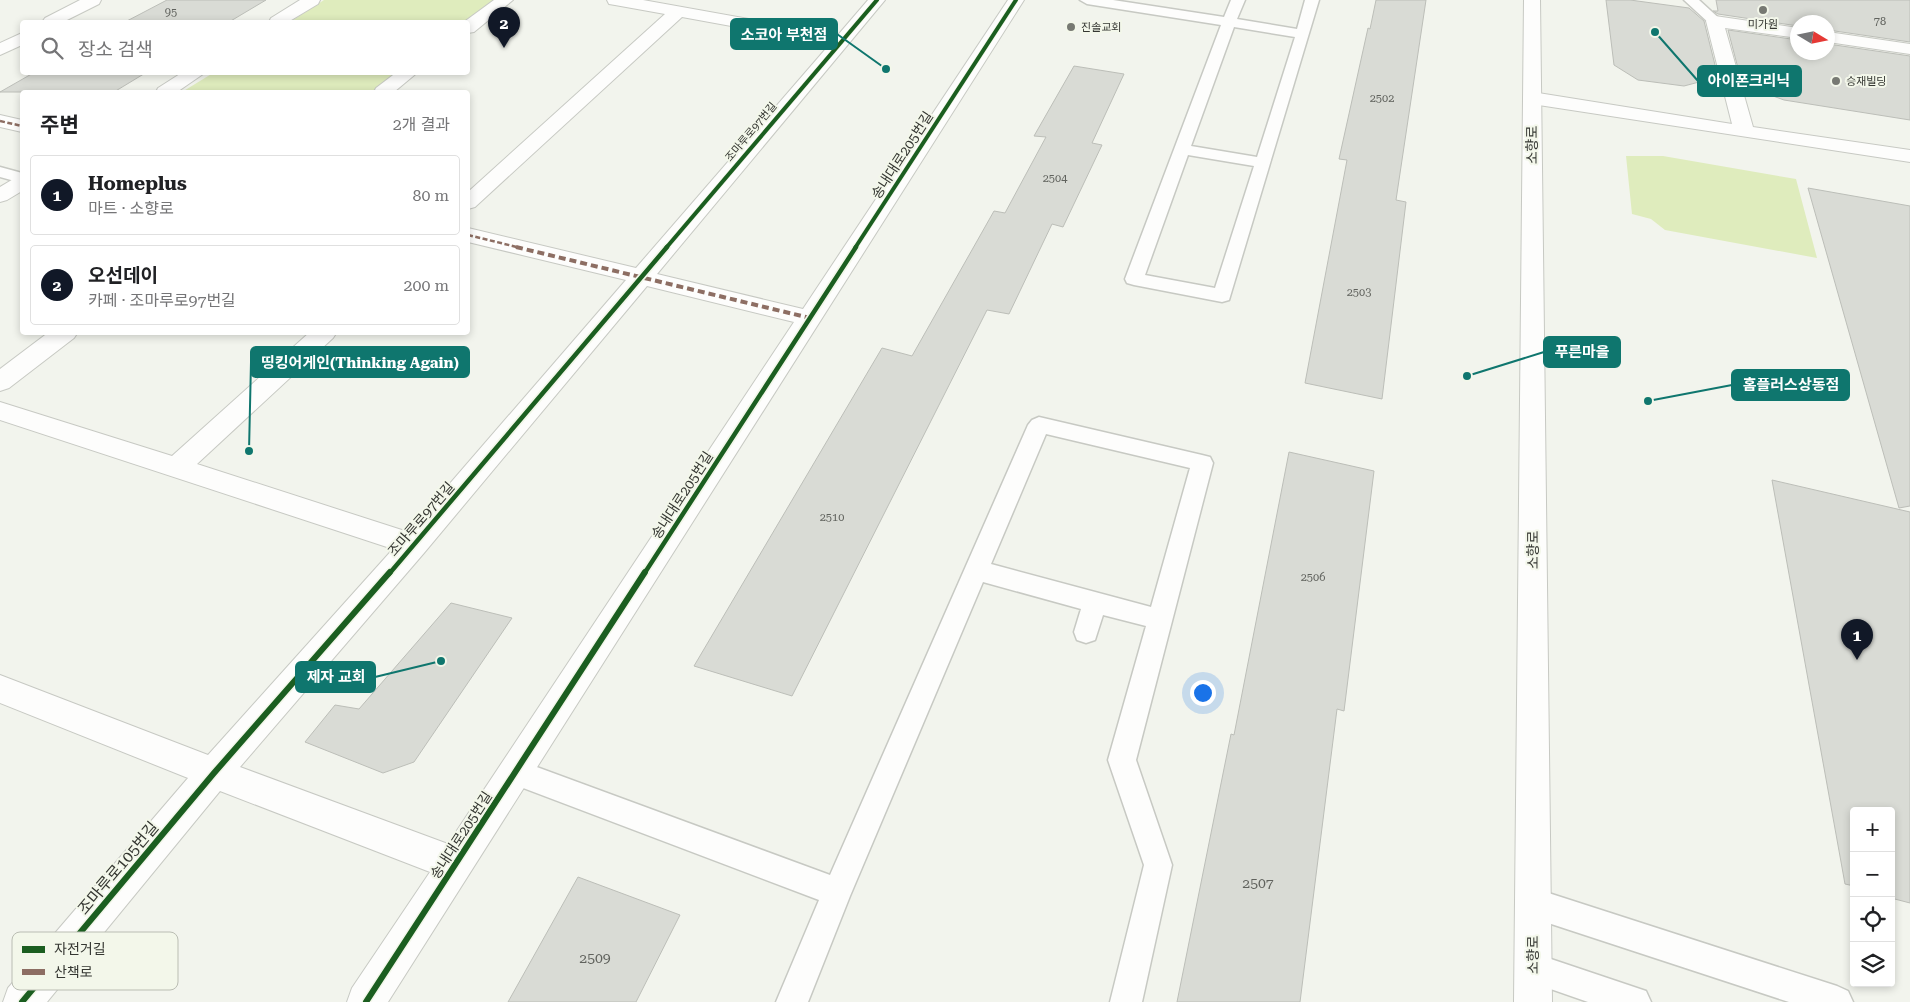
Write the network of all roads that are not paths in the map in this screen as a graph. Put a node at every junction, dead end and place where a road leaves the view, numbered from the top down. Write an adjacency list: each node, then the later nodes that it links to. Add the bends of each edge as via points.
1 (92, 0): 13 (street)
2 (312, 0): 14 (street)
3 (505, 0): 17 (street)
4 (615, 0): 12 (street)
5 (877, 0): 22 (street, 조마루로97번길)
6 (1016, 0): 45 (street, 송내대로205번길)
7 (1087, 0): 16 (lane)
8 (1238, 0): 16 (lane)
9 (1312, 0): 19 (lane)
10 (1532, 0): 29 (street, 소향로)
11 (1691, 0): 15 (lane)
12 (678, 11): 22 (street); 42 (street)
13 (55, 20)
14 (279, 20)
15 (1715, 21): 18 (street); 32 (street)
16 (1229, 22): 19 (lane, via 1269,24); 33 (lane)
17 (470, 26)
18 (1790, 32)
19 (1303, 34): 36 (lane)
20 (1835, 38): 23 (street)
21 (20, 39): 24 (street)
22 (842, 41): 44 (street, 조마루로97번길)
23 (1910, 49)
24 (0, 50)
25 (192, 75): 27 (street)
26 (405, 75): 28 (street)
27 (168, 90)
28 (386, 90)
29 (1532, 98): 32 (street); 61 (street, 소향로)
30 (0, 121): 31 (street)
31 (20, 126)
32 (1744, 132): 35 (street)
33 (1182, 149): 34 (lane); 36 (lane, via 1134,279 1222,296)
34 (1225, 156): 36 (lane); 38 (lane)
35 (1907, 156)
36 (1263, 163)
37 (0, 172): 39 (lane)
38 (1220, 172)
39 (20, 177)
40 (20, 183): 41 (street)
41 (0, 196)
42 (470, 201)
43 (470, 235): 44 (street)
44 (641, 277): 45 (street); 51 (street, 조마루로97번길)
45 (810, 318): 57 (street, 송내대로205번길)
46 (62, 335): 48 (street)
47 (322, 335): 50 (street)
48 (0, 382)
49 (0, 411): 50 (street, 조마루로97번길)
50 (176, 468): 51 (street, 조마루로97번길)
51 (414, 545): 58 (street, 조마루로97번길)
52 (975, 570): 53 (lane); 54 (lane, via 1039,425 1202,463); 60 (lane)
53 (1095, 602): 54 (lane); 55 (lane)
54 (1160, 620): 68 (lane, via 1122,760 1158,866)
55 (1086, 632)
56 (0, 689): 58 (street)
57 (516, 772): 59 (street, 송내대로205번길); 60 (lane)
58 (214, 774): 59 (street); 62 (street, 조마루로105번길)
59 (456, 864): 66 (street, 송내대로205번길)
60 (838, 892): 67 (lane)
61 (1533, 903): 63 (street, 소향로); 70 (lane)
62 (81, 932)
63 (1533, 985): 69 (lane)
64 (32, 990): 65 (street, 조마루로105번길)
65 (22, 1002)
66 (366, 1002)
67 (792, 1002)
68 (1126, 1002)
69 (1636, 1002)
70 (1837, 1002)

